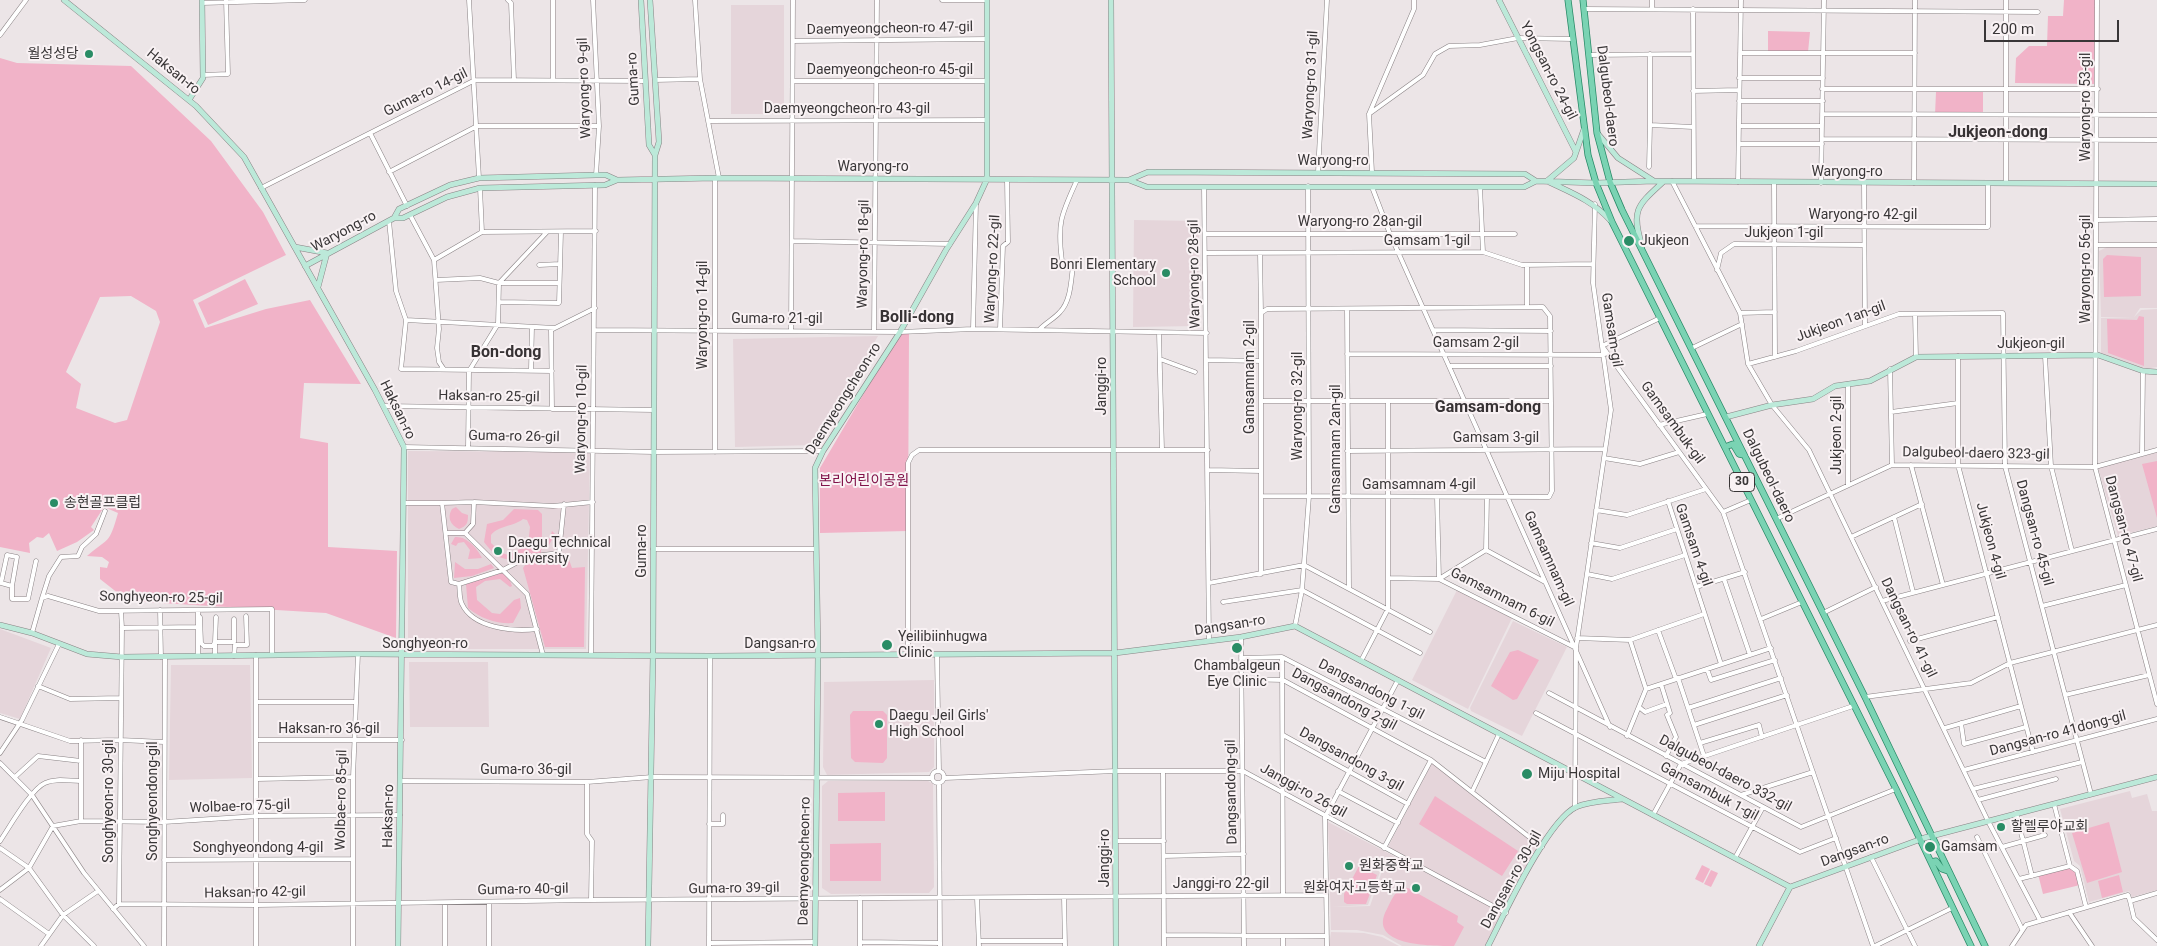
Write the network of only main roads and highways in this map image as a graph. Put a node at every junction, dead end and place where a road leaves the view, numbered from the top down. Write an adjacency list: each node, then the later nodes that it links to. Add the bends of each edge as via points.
1 (64, 0): 10 (main road, Haksan-ro)
2 (641, 0): 14 (main road, Guma-ro, via 649,145)
3 (650, 0): 14 (main road, Guma-ro, via 660,142)
4 (987, 0): 17 (main road, Daemyeongcheon-ro)
5 (1111, 0): 18 (main road, Janggi-ro)
6 (1499, 0): 13 (main road, Yongsan-ro 24-gil)
7 (1568, 0): 11 (main road, Dalgubeol-daero / 30)
8 (1583, 0): 12 (main road, Dalgubeol-daero / 30)
9 (202, 2): 10 (main road, via 203,75)
10 (189, 100): 29 (main road, Haksan-ro, via 244,157)
11 (1584, 126): 13 (main road); 25 (main road, Dalgubeol-daero / 30)
12 (1597, 133): 22 (main road, via 1618,158); 23 (main road, Dalgubeol-daero / 30)
13 (1576, 152): 21 (main road, via 1570,162)
14 (655, 155): 15 (main road, Guma-ro)
15 (656, 179): 16 (main road, Waryong-ro); 17 (main road, Waryong-ro); 40 (main road, Guma-ro)
16 (617, 180): 27 (main road, Waryong-ro, via 606,185 480,188); 27 (main road, Waryong-ro, via 606,175 479,178 450,185 399,210)
17 (987, 180): 18 (main road, Waryong-ro); 41 (main road, Daemyeongcheon-ro, via 900,332 815,468)
18 (1111, 180): 19 (main road, Waryong-ro); 39 (main road, Janggi-ro)
19 (1129, 180): 20 (main road, Waryong-ro, via 1147,187 1524,187); 20 (main road, Waryong-ro, via 1148,172 1372,172 1525,174)
20 (1536, 181): 21 (main road, Waryong-ro)
21 (1546, 181): 25 (main road, Waryong-ro); 28 (main road, via 1594,204)
22 (1654, 181): 23 (main road, Waryong-ro); 24 (main road, Waryong-ro)
23 (1610, 182): 25 (main road, Waryong-ro); 30 (main road, Dalgubeol-daero / 30)
24 (1663, 182): 26 (main road, Waryong-ro); 30 (main road, via 1642,203 1635,217)
25 (1596, 183): 28 (main road, Dalgubeol-daero / 30)
26 (2157, 184)
27 (391, 220): 31 (main road, Waryong-ro)
28 (1612, 222): 36 (main road, Dalgubeol-daero / 30)
29 (295, 248): 31 (main road); 32 (main road, Haksan-ro)
30 (1643, 249): 35 (main road, Dalgubeol-daero / 30)
31 (327, 253): 32 (main road, Waryong-ro); 33 (main road)
32 (305, 266): 33 (main road, Haksan-ro)
33 (318, 287): 42 (main road, Haksan-ro, via 404,447)
34 (2157, 372): 35 (main road, Jukjeon-gil, via 2143,372 2096,355 1916,357 1870,380 1835,386 1813,399)
35 (1726, 417): 37 (main road, Dalgubeol-daero / 30)
36 (1725, 447): 37 (main road, via 1734,444); 46 (main road, Dalgubeol-daero / 30)
37 (1744, 455): 45 (main road, Dalgubeol-daero / 30)
38 (0, 625): 42 (main road, Songhyeon-ro, via 32,633 87,654 122,657)
39 (1115, 653): 41 (main road, Dangsan-ro); 44 (main road, Dangsan-ro, via 1241,637 1295,626); 53 (main road, Janggi-ro)
40 (653, 655): 41 (main road, Dangsan-ro); 42 (main road, Songhyeon-ro); 52 (main road, Guma-ro)
41 (818, 655): 50 (main road, Daemyeongcheon-ro)
42 (403, 656): 51 (main road, Haksan-ro)
43 (2157, 777): 45 (main road, Dangsan-ro)
44 (1622, 799): 49 (main road); 54 (main road, Dangsan-ro 30-gil, via 1574,808 1556,825)
45 (1932, 836): 46 (main road, Dangsan-ro); 48 (main road, Dalgubeol-daero / 30)
46 (1920, 839): 47 (main road, Dalgubeol-daero / 30); 49 (main road, Dangsan-ro)
47 (1931, 862): 48 (main road, via 1936,861); 56 (main road, Dalgubeol-daero / 30)
48 (1948, 871): 57 (main road, Dalgubeol-daero / 30)
49 (1790, 887): 55 (main road)
50 (815, 944)
51 (398, 946)
52 (648, 946)
53 (1116, 946)
54 (1488, 946)
55 (1759, 946)
56 (1971, 946)
57 (1986, 946)

